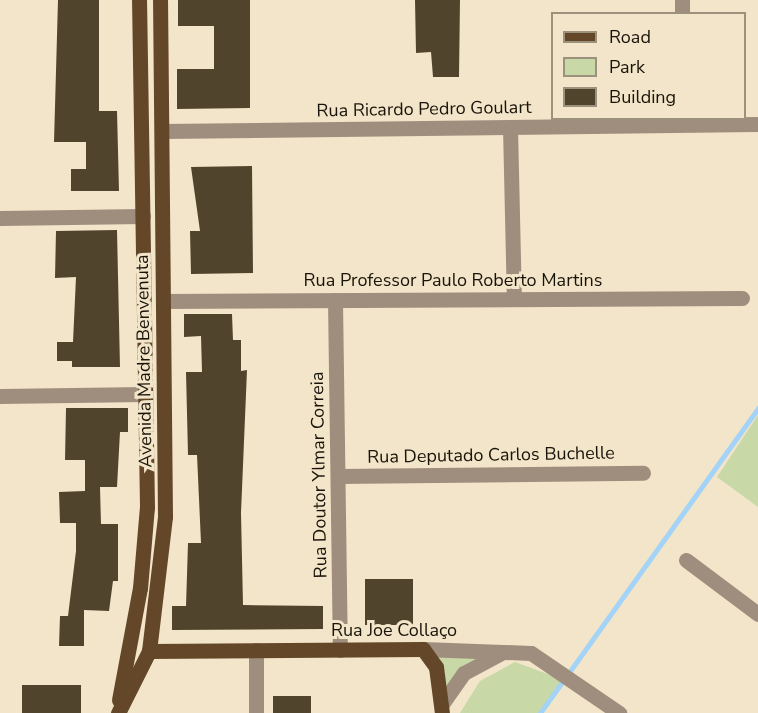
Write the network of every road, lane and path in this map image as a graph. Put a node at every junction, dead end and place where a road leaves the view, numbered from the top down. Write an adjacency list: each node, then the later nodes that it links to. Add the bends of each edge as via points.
1 (139, 0): 7 (main road, Avenida Madre Benvenuta)
2 (160, 0): 6 (main road, Avenida Madre Benvenuta)
3 (683, 122): 4 (street, Rua Ricardo Pedro Goulart); 5 (street, Rua Ricardo Pedro Goulart)
4 (758, 124)
5 (510, 127): 6 (street, Rua Ricardo Pedro Goulart); 10 (street)
6 (162, 131): 12 (main road, Avenida Madre Benvenuta)
7 (143, 216): 8 (street); 13 (main road, Avenida Madre Benvenuta)
8 (0, 218)
9 (742, 298): 10 (street, Rua Professor Paulo Roberto Martins)
10 (514, 299): 11 (street, Rua Professor Paulo Roberto Martins)
11 (335, 300): 12 (street, Rua Professor Paulo Roberto Martins); 16 (street, Rua Doutor Ylmar Correia)
12 (163, 301): 23 (main road, Avenida Madre Benvenuta, via 165,517)
13 (145, 394): 14 (street); 25 (main road, Avenida Madre Benvenuta, via 145,543)
14 (0, 396)
15 (643, 473): 16 (street, Rua Deputado Carlos Buchelle)
16 (339, 476): 22 (street, Rua Doutor Ylmar Correia)
17 (686, 560): 18 (street)
18 (758, 614)
19 (423, 649): 20 (street, Rua Joe Collaço); 22 (main road, Rua Joe Collaço); 24 (main road, via 436,667)
20 (508, 649): 24 (street, via 464,672); 27 (street, Rua Joe Collaço, via 559,668)
21 (256, 650): 22 (main road, Rua Joe Collaço); 23 (main road, Rua Joe Collaço); 26 (street)
22 (340, 650)
23 (149, 651): 25 (main road, Avenida Madre Benvenuta)
24 (442, 708)
25 (117, 713)
26 (256, 713)
27 (620, 713)

